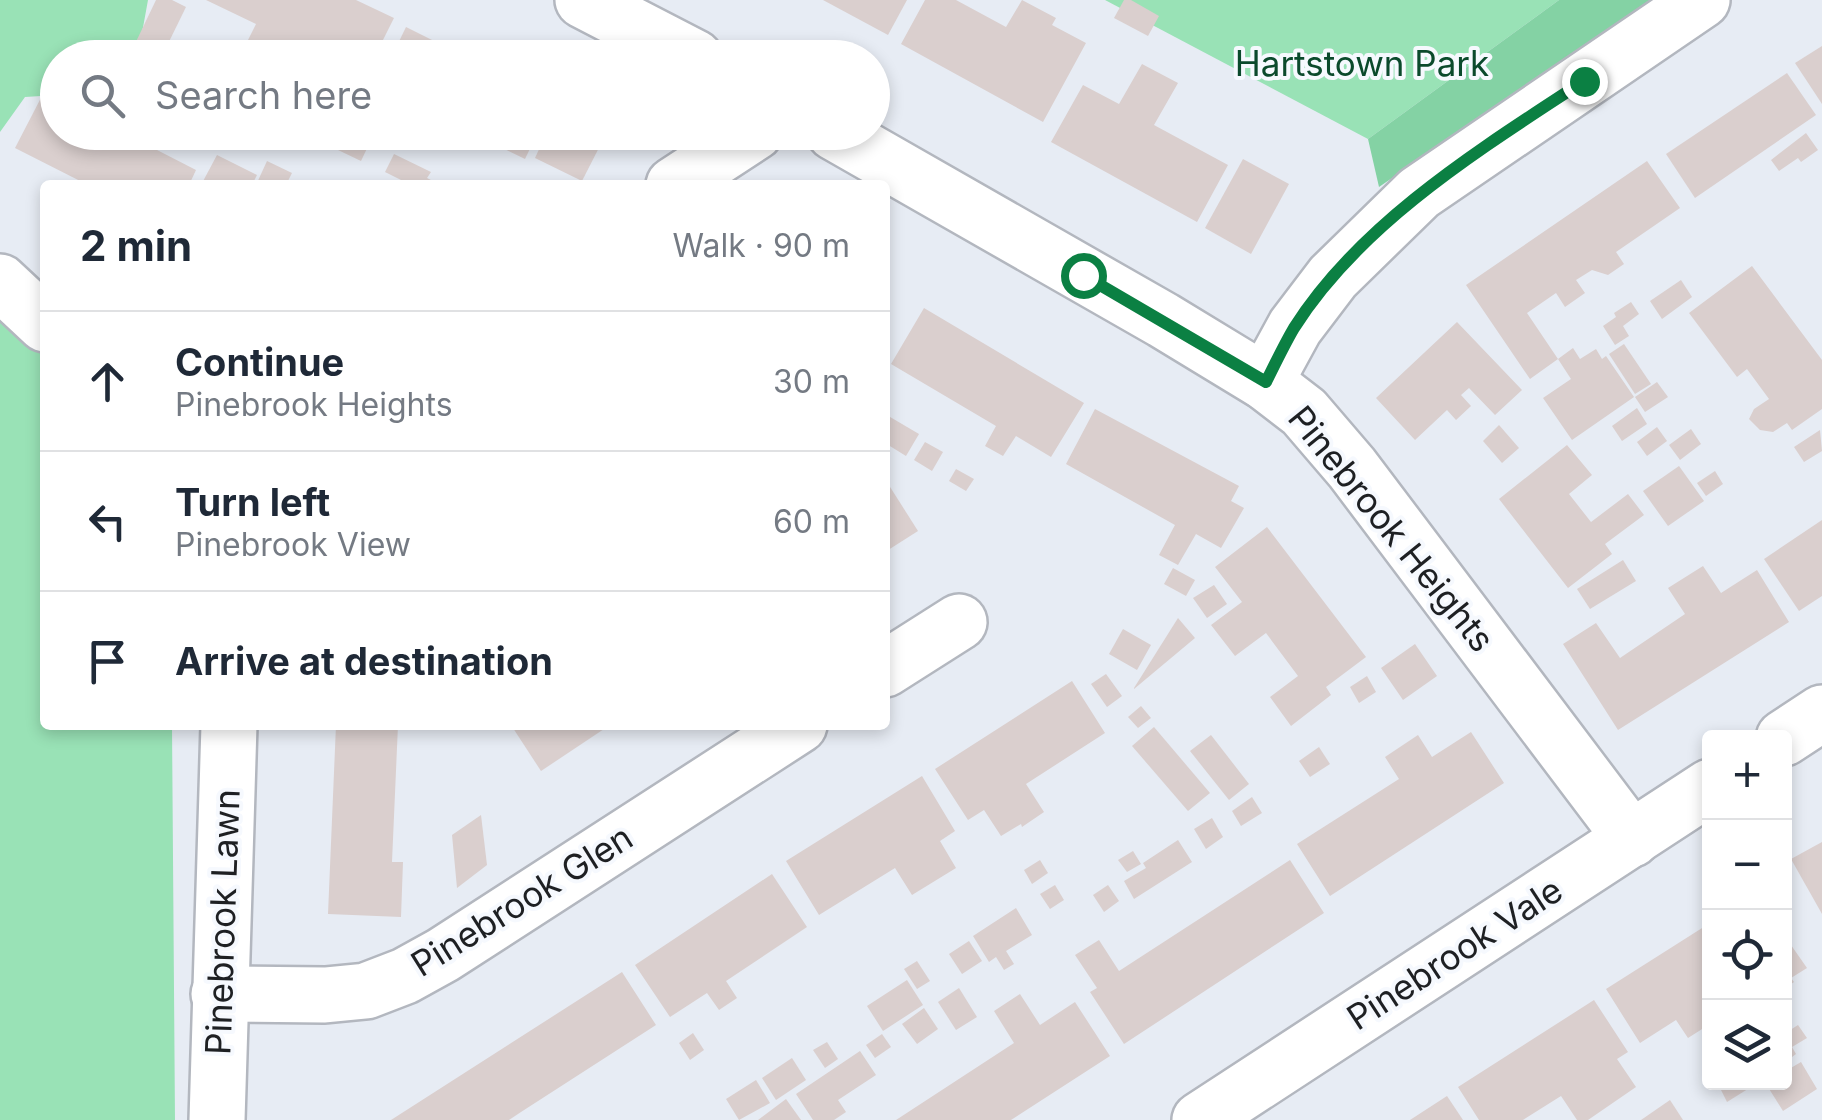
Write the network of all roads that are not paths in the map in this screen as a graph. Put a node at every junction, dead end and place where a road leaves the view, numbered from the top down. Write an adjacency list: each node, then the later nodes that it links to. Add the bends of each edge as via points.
1 (583, 0): 3 (street)
2 (1702, 0): 9 (street, via 1419,194 1334,277 1295,327)
3 (660, 40)
4 (727, 150): 6 (street)
5 (866, 150): 9 (street, Pinebrook Heights)
6 (682, 180)
7 (0, 282): 8 (street)
8 (40, 319)
9 (1266, 382): 17 (street, Pinebrook Heights, via 1304,412 1352,468)
10 (959, 622): 11 (street)
11 (890, 666)
12 (1822, 713): 15 (street)
13 (229, 730): 18 (street, Pinebrook Lawn)
14 (791, 730): 18 (street, Pinebrook Glen, via 405,976 359,992)
15 (1792, 733)
16 (1702, 792): 17 (street, Pinebrook Vale)
17 (1632, 838): 20 (street, Pinebrook Vale)
18 (220, 994): 19 (street, Pinebrook Lawn)
19 (217, 1120)
20 (1200, 1120)

